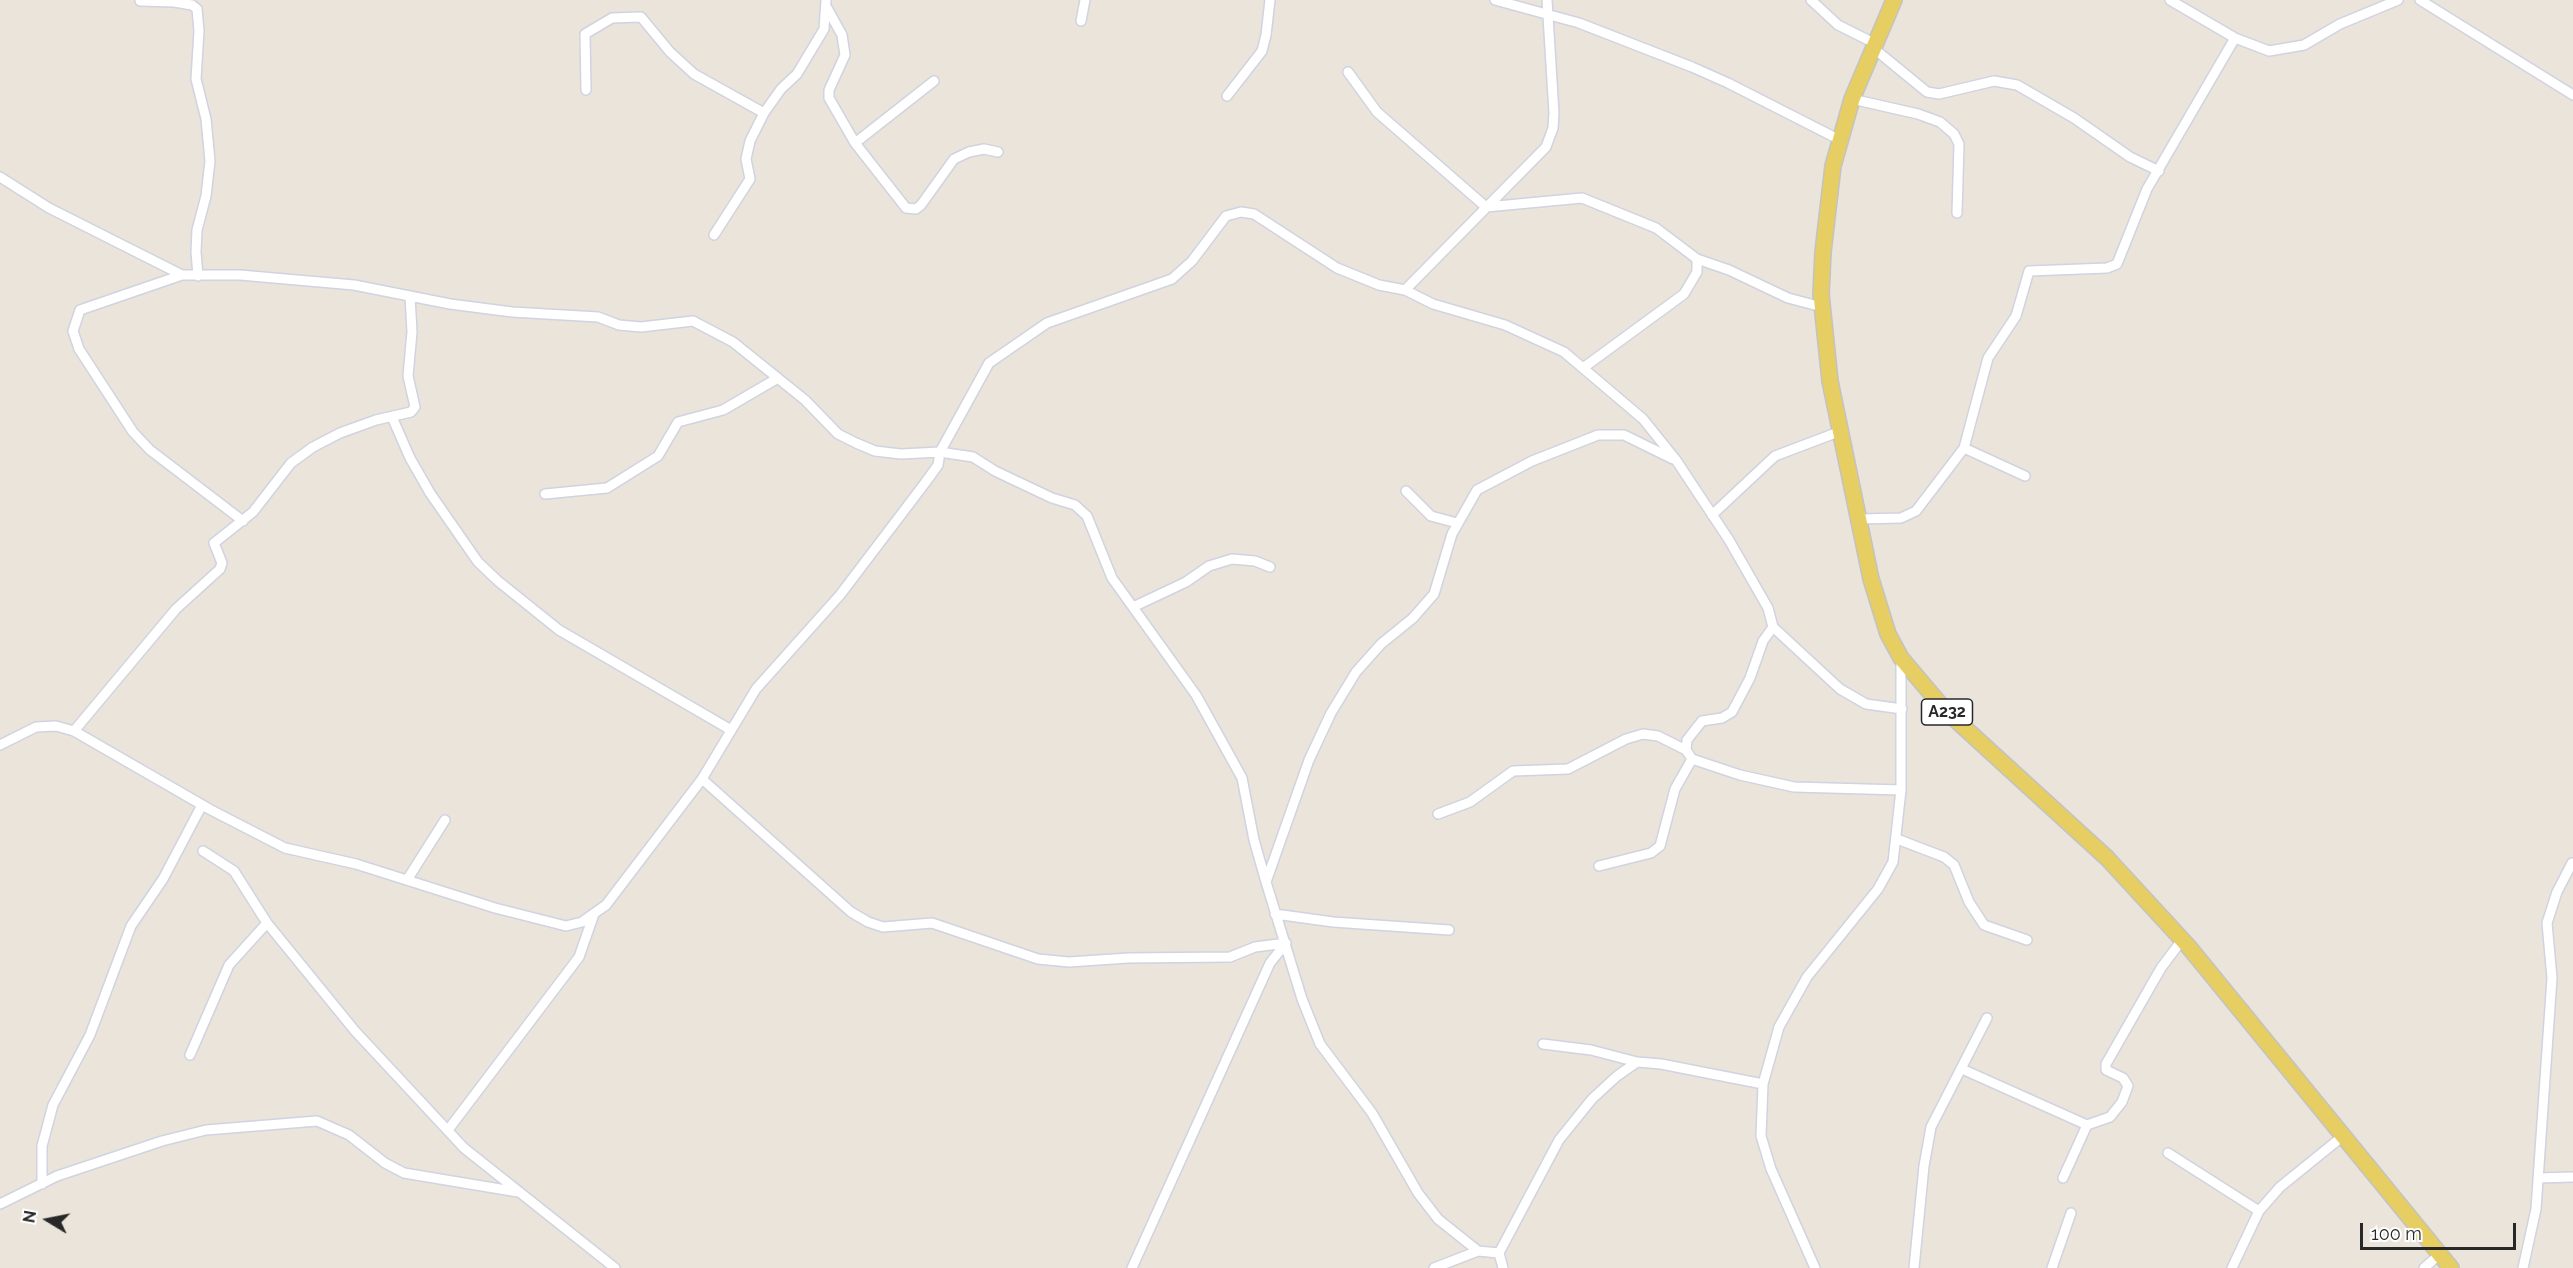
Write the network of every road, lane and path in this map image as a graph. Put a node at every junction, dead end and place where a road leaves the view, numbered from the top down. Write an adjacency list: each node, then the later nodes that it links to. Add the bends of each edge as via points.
1 (1085, 0): 13 (street)
2 (1270, 0): 20 (street, via 1262,51)
3 (1495, 0): 12 (street)
4 (1547, 0): 12 (street)
5 (1811, 0): 15 (street, via 1838,25)
6 (1894, 0): 15 (main road, A232)
7 (2170, 0): 14 (street)
8 (2398, 0): 14 (street, via 2340,24 2304,45 2269,51)
9 (2420, 0): 19 (street)
10 (140, 2): 33 (street, via 174,2 197,9 196,79 206,119 210,161 197,230)
11 (827, 4): 22 (street, via 824,29 815,47); 24 (street, via 842,35 845,55 829,98)
12 (1546, 12): 23 (street, via 1728,83); 28 (street, via 1553,128 1546,147)
13 (1081, 21)
14 (2235, 38): 26 (street)
15 (1873, 45): 21 (main road, A232); 26 (street, via 1927,92 1938,94 1995,81 2017,85 2130,157)
16 (1348, 72): 28 (street, via 1377,112)
17 (934, 81): 24 (street)
18 (586, 90): 22 (street, via 585,34 612,18 641,17 694,74)
19 (2573, 95)
20 (1227, 96)
21 (1852, 99): 23 (main road, A232); 29 (street, via 1918,114 1940,122 1954,134 1959,144)
22 (764, 113): 30 (street, via 746,159 750,179)
23 (1840, 140): 36 (main road, A232, via 1827,206)
24 (855, 143): 25 (street, via 901,204 911,210 921,205 954,159 984,149)
25 (998, 152)
26 (2159, 171): 41 (street, via 2136,212 2117,264 2107,268 2029,271 2016,316 1991,349)
27 (0, 177): 32 (street, via 49,208)
28 (1486, 207): 31 (street, via 1582,198 1656,228); 34 (street)
29 (1957, 213)
30 (714, 235)
31 (1697, 259): 36 (street, via 1788,298); 37 (street, via 1697,272 1684,294)
32 (182, 275): 33 (street); 49 (street, via 80,310 73,331 79,349 133,432 150,450)
33 (198, 276): 35 (street, via 354,285)
34 (1405, 290): 37 (street, via 1433,304 1515,330 1564,352); 42 (street, via 1379,285 1337,267 1254,214 1226,216 1192,261 1172,279 1047,323 989,363)
35 (410, 296): 38 (street, via 512,312 598,317 619,325 641,327 693,321 733,342); 39 (street, via 408,376 415,407)
36 (1822, 307): 40 (main road, A232, via 1830,381)
37 (1583, 368): 43 (street, via 1643,419)
38 (778, 378): 42 (street, via 838,434 856,443 875,451 901,454); 46 (street, via 723,410 678,423 658,456 607,488)
39 (392, 417): 49 (street, via 349,430 313,447 291,463); 56 (street, via 430,493 478,562 498,581 559,630)
40 (1841, 431): 47 (street, via 1775,456); 48 (main road, A232)
41 (1964, 448): 44 (street); 48 (street, via 1916,511 1901,518)
42 (940, 452): 52 (street, via 973,457 1052,498 1076,505 1087,516 1112,578); 56 (street, via 938,465 925,483 840,595 756,689)
43 (1676, 460): 47 (street); 50 (street, via 1624,435 1598,435 1532,461 1477,490)
44 (2025, 476)
45 (1406, 491): 50 (street, via 1431,516)
46 (545, 494)
47 (1712, 515): 53 (street, via 1768,608)
48 (1858, 519): 54 (main road, A232, via 1879,610)
49 (243, 521): 57 (street, via 214,543 222,563 220,568 176,609)
50 (1457, 523): 71 (street, via 1434,594 1356,672 1331,714 1309,760)
51 (1270, 567): 52 (street, via 1232,559 1209,566)
52 (1133, 607): 71 (street, via 1196,695 1242,778)
53 (1773, 627): 55 (street, via 1840,689 1866,704); 59 (street, via 1732,712 1702,721 1687,740)
54 (1901, 658): 55 (street); 77 (main road, A232, via 1945,710 2108,858)
55 (1902, 709): 62 (street)
56 (731, 730): 61 (street)
57 (74, 731): 58 (street, via 56,726 36,727); 63 (street)
58 (0, 745)
59 (1686, 750): 60 (street); 64 (street, via 1658,735 1643,734 1568,769 1513,771 1470,802)
60 (1692, 759): 62 (street, via 1794,787); 69 (street, via 1675,789 1660,846 1651,853)
61 (702, 779): 72 (street, via 606,905); 78 (street, via 851,912 883,927 932,923 1038,959 1069,962 1230,957 1255,947)
62 (1901, 790): 66 (street)
63 (202, 805): 70 (street, via 285,848); 92 (street, via 163,879 131,926 90,1035 53,1106 42,1146)
64 (1438, 814)
65 (445, 820): 70 (street)
66 (1897, 839): 76 (street, via 1944,857 1959,874 1969,902 1984,925); 84 (street, via 1893,862 1878,889 1807,977 1779,1027)
67 (203, 851): 74 (street, via 234,871)
68 (2572, 863): 91 (street, via 2547,923 2552,978)
69 (1599, 866)
70 (407, 880): 72 (street, via 566,926)
71 (1266, 882): 73 (street)
72 (594, 914): 86 (street, via 579,957)
73 (1275, 914): 75 (street); 78 (street)
74 (267, 923): 81 (street, via 229,965); 86 (street, via 355,1031)
75 (1449, 930)
76 (2027, 940)
77 (2182, 940): 85 (street, via 2161,968 2106,1064 2106,1070 2123,1078 2128,1086 2122,1102 2110,1117); 87 (main road, A232)
78 (1286, 943): 97 (street, via 1320,1044 1372,1113 1438,1219); 101 (street, via 1270,963)
79 (1988, 1018): 83 (street)
80 (1543, 1044): 82 (street)
81 (190, 1055)
82 (1637, 1062): 84 (street); 98 (street, via 1592,1099 1559,1140)
83 (1962, 1069): 85 (street); 105 (street, via 1931,1127)
84 (1763, 1084): 104 (street, via 1761,1136 1771,1169)
85 (2087, 1125): 90 (street)
86 (448, 1130): 93 (street, via 464,1148)
87 (2343, 1136): 95 (street, via 2280,1187); 99 (main road, A232)
88 (2168, 1153): 95 (street)
89 (2573, 1177): 91 (street)
90 (2063, 1178)
91 (2538, 1178): 110 (street, via 2536,1209)
92 (42, 1184): 93 (street, via 162,1141 206,1130 317,1121 349,1135 404,1173); 94 (street)
93 (521, 1193): 100 (street)
94 (0, 1204)
95 (2259, 1210): 107 (street)
96 (2071, 1213): 106 (street)
97 (1478, 1251): 98 (street); 102 (street)
98 (1499, 1253): 103 (street)
99 (2440, 1254): 108 (street); 109 (main road, A232)
100 (615, 1268)
101 (1132, 1268)
102 (1434, 1268)
103 (1503, 1268)
104 (1815, 1268)
105 (1914, 1268)
106 (2052, 1268)
107 (2232, 1268)
108 (2424, 1268)
109 (2451, 1268)
110 (2523, 1268)

